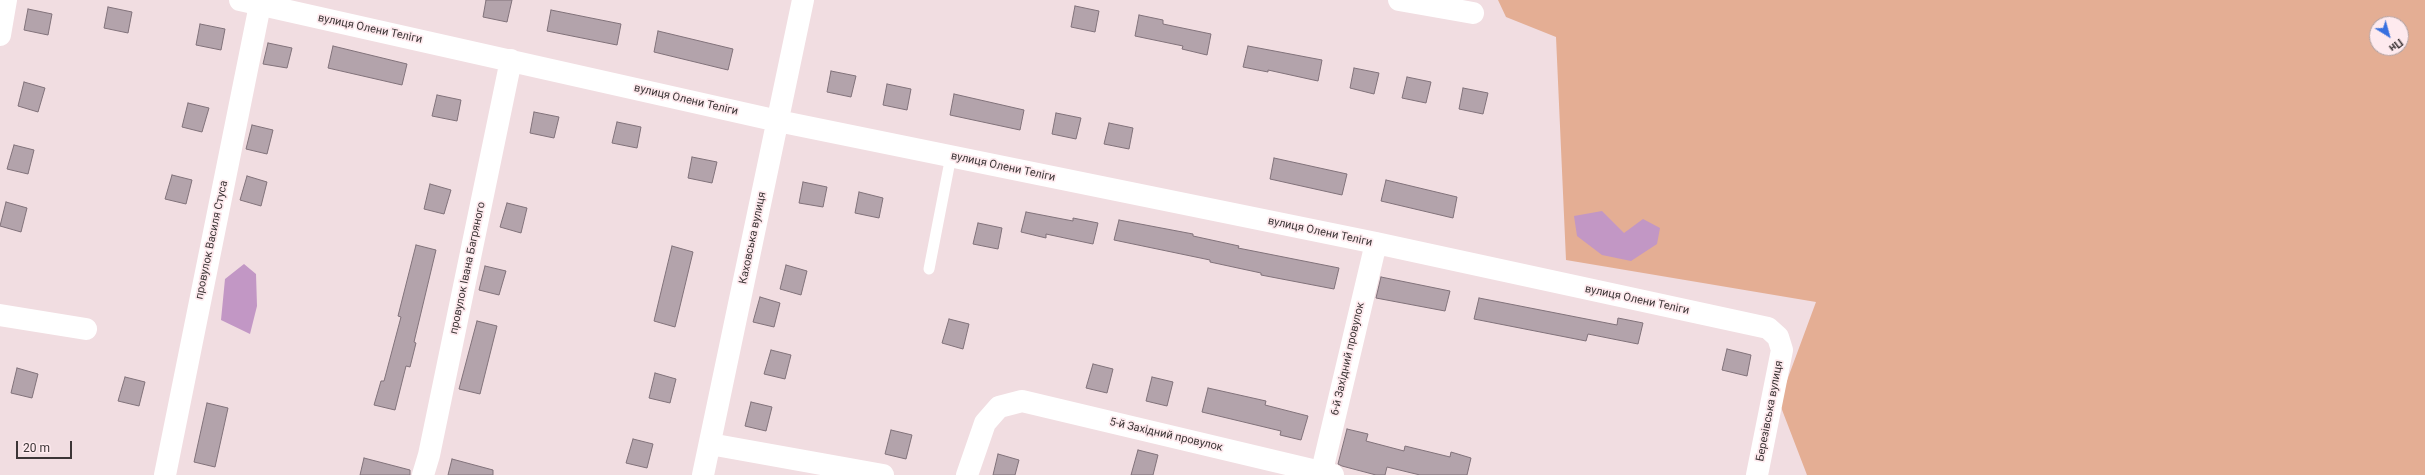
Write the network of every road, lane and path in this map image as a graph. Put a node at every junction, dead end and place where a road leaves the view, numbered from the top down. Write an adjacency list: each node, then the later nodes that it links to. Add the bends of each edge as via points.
1 (6, 0): 6 (street)
2 (803, 0): 8 (street, Каховська вулиця)
3 (1398, 0): 5 (street)
4 (250, 2): 7 (street, вулиця Олени Теліги); 17 (street, провулок Василя Стуса)
5 (1473, 13)
6 (0, 35)
7 (511, 60): 8 (street, вулиця Олени Теліги); 18 (street, провулок Івана Багряного)
8 (778, 121): 9 (street, вулиця Олени Теліги); 15 (street, Каховська вулиця)
9 (951, 156): 10 (street, вулиця Олени Теліги); 11 (lane)
10 (1376, 243): 13 (street, вулиця Олени Теліги); 16 (street, 6-й Західний провулок)
11 (929, 269)
12 (0, 315): 14 (street)
13 (1768, 328): 22 (street, Березівська вулиця, via 1778,338 1782,350)
14 (86, 329)
15 (710, 444): 19 (street, Каховська вулиця); 20 (street)
16 (1325, 474): 21 (street, 5-й Західний провулок, via 1022,401 999,406 985,423)
17 (165, 475)
18 (423, 475)
19 (704, 475)
20 (883, 475)
21 (967, 475)
22 (1757, 475)

